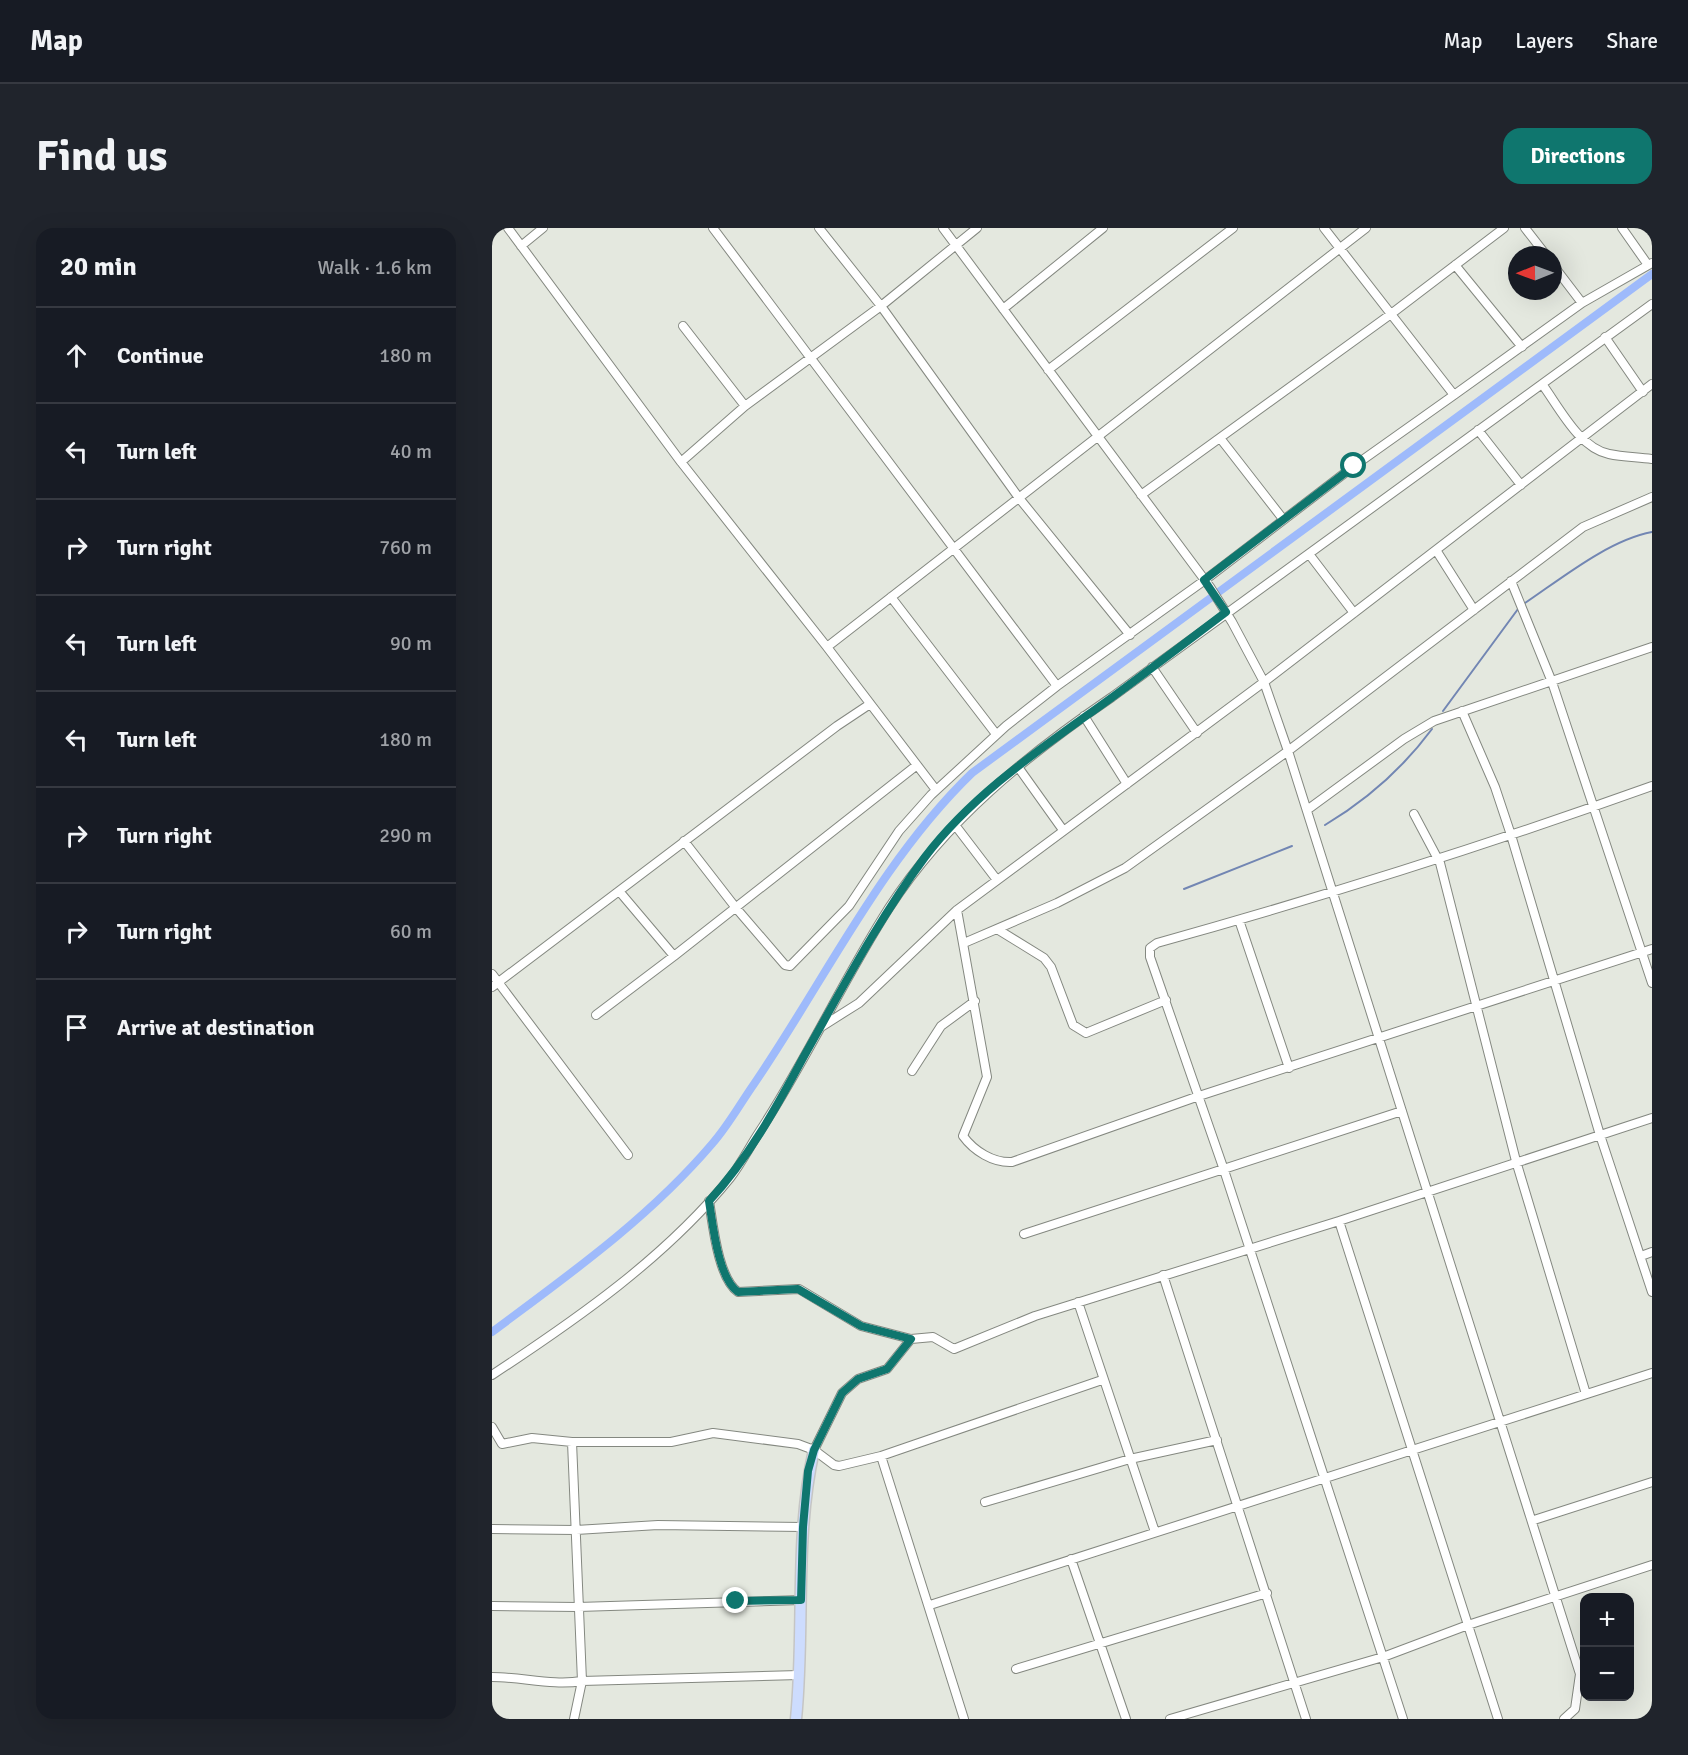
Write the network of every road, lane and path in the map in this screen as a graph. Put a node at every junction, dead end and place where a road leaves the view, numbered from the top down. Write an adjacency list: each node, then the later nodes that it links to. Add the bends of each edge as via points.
1 (508, 228): 15 (street)
2 (543, 228): 15 (street)
3 (713, 228): 29 (street)
4 (819, 228): 23 (street)
5 (943, 228): 14 (street)
6 (977, 228): 14 (street)
7 (1103, 228): 24 (street)
8 (1233, 228): 30 (street)
9 (1324, 228): 17 (street)
10 (1366, 228): 17 (street)
11 (1504, 228): 19 (street)
12 (1525, 228): 16 (street)
13 (1622, 228): 18 (street)
14 (955, 245): 23 (street); 24 (street)
15 (521, 246): 41 (street)
16 (1539, 246)
17 (1340, 248): 25 (street); 37 (street)
18 (1650, 264): 21 (street)
19 (1455, 265): 25 (street); 28 (street)
20 (1562, 277): 21 (street)
21 (1582, 303): 28 (street)
22 (1652, 304): 27 (street)
23 (881, 306): 29 (street); 45 (street)
24 (1003, 309): 30 (street)
25 (1391, 314): 34 (street); 38 (street)
26 (683, 326): 35 (street)
27 (1605, 337): 31 (street); 33 (street)
28 (1522, 346): 34 (street)
29 (810, 357): 35 (street); 47 (street)
30 (1048, 370): 37 (street)
31 (1542, 384): 36 (street); 39 (street)
32 (1652, 384): 33 (street)
33 (1643, 392): 39 (street)
34 (1454, 395): 46 (street)
35 (745, 406): 41 (street)
36 (1478, 430): 42 (street); 49 (street)
37 (1099, 438): 43 (street); 45 (street)
38 (1220, 438): 43 (street); 46 (street)
39 (1582, 439): 40 (street, via 1608,454); 42 (street)
40 (1652, 459)
41 (681, 462): 57 (street)
42 (1521, 485): 48 (street)
43 (1141, 495): 51 (street)
44 (1652, 496): 50 (street, via 1583,527)
45 (1019, 498): 47 (street); 56 (street)
46 (1283, 519): 51 (street)
47 (954, 547): 52 (street); 62 (street)
48 (1436, 550): 54 (street); 55 (street)
49 (1308, 554): 53 (street); 55 (street)
50 (1511, 581): 54 (street); 61 (street)
51 (1207, 584): 53 (street); 56 (street)
52 (891, 597): 57 (street); 67 (street)
53 (1224, 608): 59 (street); 60 (street)
54 (1474, 610): 68 (street)
55 (1354, 613): 60 (street)
56 (1130, 635): 62 (street)
57 (827, 646): 63 (street)
58 (1651, 650): 61 (street)
59 (1152, 667): 65 (street); 66 (street)
60 (1264, 682): 66 (street); 68 (street)
61 (1552, 682): 64 (street); 74 (street)
62 (1057, 686): 67 (street)
63 (870, 704): 69 (street); 80 (street)
64 (1462, 711): 75 (street, via 1434,721 1404,739); 79 (street)
65 (1084, 716): 70 (street); 71 (street)
66 (1197, 733): 71 (street)
67 (996, 734): 73 (street)
68 (1288, 751): 75 (street); 88 (street, via 1125,868)
69 (917, 765): 73 (street); 85 (street)
70 (1018, 767): 77 (street); 78 (street)
71 (1126, 784): 78 (street)
72 (1652, 786): 74 (street)
73 (936, 790): 85 (street, via 899,831 849,906 790,966)
74 (1594, 807): 79 (street); 91 (street)
75 (1307, 810): 83 (street)
76 (1414, 814): 81 (street)
77 (955, 825): 82 (street); 101 (street, via 927,854 889,908)
78 (1063, 830): 82 (street)
79 (1511, 835): 81 (street); 94 (street)
80 (684, 841): 84 (street); 85 (street)
81 (1438, 857): 83 (street); 99 (street)
82 (997, 880): 86 (street)
83 (1333, 890): 87 (street); 102 (street)
84 (619, 891): 92 (street); 96 (street)
85 (736, 908): 92 (street)
86 (957, 910): 89 (street); 101 (street, via 859,1003)
87 (1239, 920): 97 (street, via 1150,948); 103 (street)
88 (997, 929): 89 (street); 97 (street, via 1044,958 1078,1030 1086,1033)
89 (964, 943): 98 (street)
90 (1652, 949): 91 (street)
91 (1642, 952): 94 (street); 95 (street)
92 (674, 956): 100 (street)
93 (492, 974): 96 (street)
94 (1555, 980): 99 (street); 108 (street)
95 (1652, 983)
96 (495, 985): 109 (street)
97 (1166, 1000): 105 (street)
98 (975, 1001): 104 (street, via 941,1026); 105 (street, via 987,1077 963,1136 992,1159 1012,1162)
99 (1478, 1006): 102 (street); 110 (street)
100 (596, 1015)
101 (821, 1027): 113 (street, via 777,1105 730,1177)
102 (1378, 1038): 103 (street); 106 (street)
103 (1289, 1068): 105 (street)
104 (912, 1071)
105 (1199, 1096): 111 (street)
106 (1402, 1111): 111 (street); 112 (street)
107 (1652, 1118): 108 (street)
108 (1600, 1134): 110 (street); 118 (street)
109 (628, 1155)
110 (1516, 1161): 112 (street); 126 (street)
111 (1224, 1170): 115 (street); 116 (street)
112 (1427, 1192): 114 (street); 127 (street)
113 (709, 1201): 122 (street, via 721,1263 728,1282 738,1292 798,1289 861,1326); 124 (street, via 654,1256 584,1312)
114 (1339, 1221): 116 (street); 131 (street)
115 (1024, 1234)
116 (1248, 1248): 119 (street); 135 (street)
117 (1652, 1252): 118 (street)
118 (1641, 1256): 120 (street)
119 (1163, 1275): 121 (street); 129 (street)
120 (1652, 1292)
121 (1078, 1302): 122 (street, via 954,1348 933,1337); 125 (street)
122 (911, 1339): 132 (street, via 887,1369 858,1379 842,1393)
123 (1652, 1373): 126 (street)
124 (492, 1375)
125 (1102, 1380): 133 (street); 134 (street)
126 (1586, 1394): 127 (street)
127 (1502, 1422): 131 (street); 139 (street)
128 (492, 1427): 130 (street, via 502,1443 532,1438)
129 (1217, 1440): 134 (street); 138 (street)
130 (572, 1442): 132 (street, via 671,1442 712,1433 789,1442); 142 (street)
131 (1413, 1448): 135 (street); 152 (street)
132 (814, 1450): 133 (street, via 839,1466); 140 (main road)
133 (881, 1456): 149 (street)
134 (1130, 1459): 137 (street); 143 (street)
135 (1324, 1477): 138 (street); 154 (street)
136 (1652, 1482): 139 (street)
137 (986, 1502)
138 (1238, 1504): 143 (street); 146 (street)
139 (1534, 1520): 147 (street)
140 (803, 1527): 142 (street, via 658,1525); 148 (main road)
141 (492, 1529): 142 (street)
142 (576, 1530): 151 (street)
143 (1155, 1532): 144 (street)
144 (1071, 1559): 149 (street); 153 (street)
145 (1652, 1565): 147 (street)
146 (1267, 1593): 153 (street); 159 (street)
147 (1554, 1598): 152 (street); 168 (street, via 1580,1674 1575,1709)
148 (801, 1600): 151 (street); 156 (main road)
149 (930, 1605): 162 (street)
150 (492, 1606): 151 (street)
151 (579, 1606): 158 (street)
152 (1468, 1625): 154 (street); 167 (street)
153 (1100, 1643): 155 (street); 163 (street)
154 (1383, 1657): 159 (street); 166 (street)
155 (1016, 1669)
156 (798, 1675): 158 (street); 160 (main road)
157 (492, 1677): 158 (street, via 523,1677 563,1684)
158 (582, 1681): 161 (street)
159 (1293, 1681): 164 (street); 165 (street)
160 (798, 1716)
161 (574, 1719)
162 (964, 1719)
163 (1126, 1719)
164 (1170, 1719)
165 (1306, 1719)
166 (1403, 1719)
167 (1498, 1719)
168 (1564, 1719)

